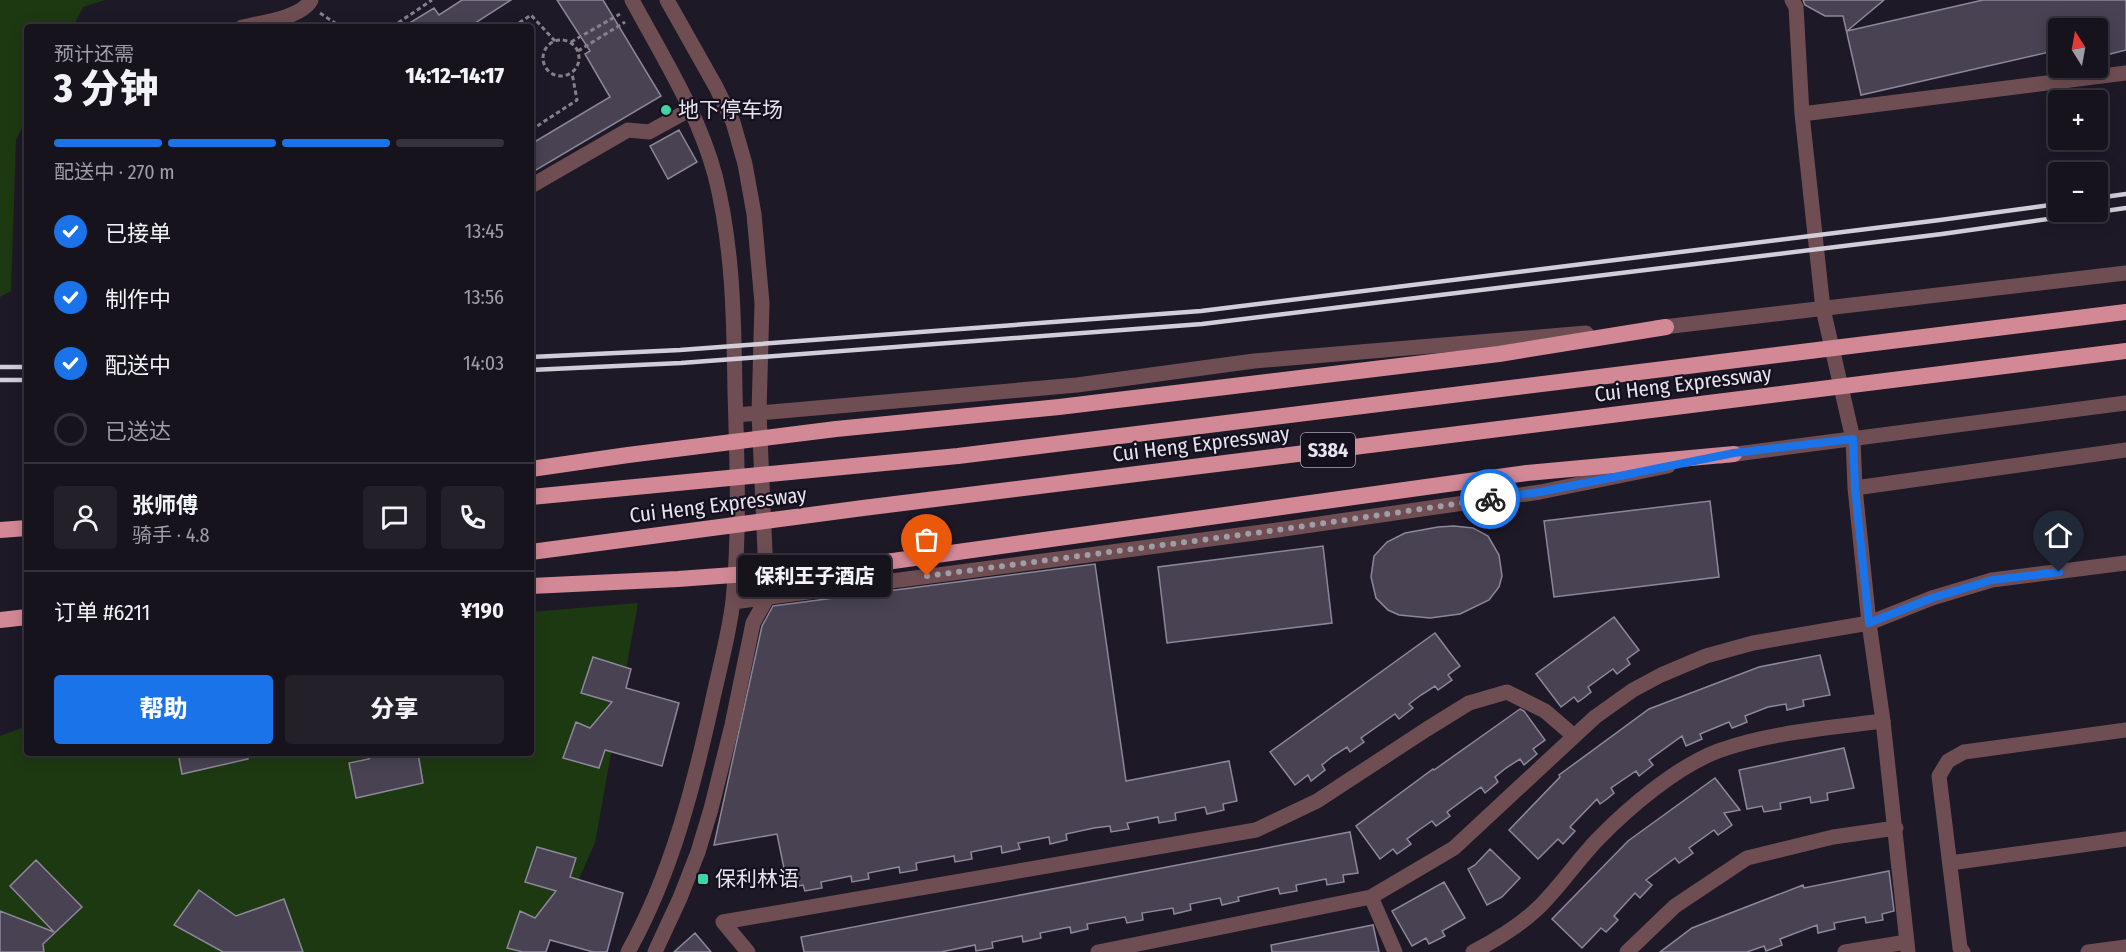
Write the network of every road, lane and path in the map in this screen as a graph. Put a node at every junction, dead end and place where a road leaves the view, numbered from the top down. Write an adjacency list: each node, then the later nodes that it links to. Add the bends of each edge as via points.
1 (432, 0): 8 (path)
2 (667, 0): 25 (street, via 733,122 745,164 762,303)
3 (1792, 0): 16 (street, via 1796,7)
4 (310, 2): 6 (street, via 282,18); 7 (path)
5 (635, 6): 11 (path); 12 (path); 15 (street)
6 (255, 24)
7 (337, 24)
8 (396, 24)
9 (518, 24): 10 (path, via 531,15)
10 (555, 41): 11 (path); 13 (path, via 544,54 545,66 554,75)
11 (571, 43): 12 (path)
12 (578, 51): 13 (path, via 578,65)
13 (572, 73): 17 (path, via 577,100)
14 (2126, 73): 16 (street)
15 (691, 110): 18 (street, via 649,132 628,130); 26 (street, via 714,173 728,236)
16 (1802, 114): 20 (street)
17 (534, 128)
18 (534, 184)
19 (2126, 273): 20 (street)
20 (1823, 309): 22 (street); 27 (street)
21 (2126, 312): 32 (highway, Cui Heng Expressway / S384, via 958,456)
22 (1666, 327): 25 (street, via 1254,361 1077,385); 30 (highway, via 1499,354 825,431)
23 (2126, 351): 35 (highway, Cui Heng Expressway / S384)
24 (2126, 404): 27 (street)
25 (759, 412): 26 (street); 38 (street)
26 (736, 415): 39 (street)
27 (1853, 439): 29 (street); 31 (street)
28 (2126, 450): 31 (street)
29 (1734, 453): 37 (highway, via 1527,473 856,566); 38 (street, via 1528,494)
30 (534, 469)
31 (1855, 488): 42 (street)
32 (534, 497)
33 (24, 528): 34 (highway)
34 (0, 530)
35 (534, 552)
36 (2126, 564): 42 (street, via 1992,580)
37 (534, 586)
38 (767, 598): 39 (street); 53 (street, via 753,623 732,725 701,841)
39 (733, 602): 52 (street, via 682,826 661,883)
40 (24, 617): 41 (highway)
41 (0, 620)
42 (1869, 623): 43 (street); 45 (street, via 1753,643 1706,656 1633,690)
43 (1884, 721): 46 (street); 57 (street, via 1747,743 1688,766 1597,840 1537,909 1506,934)
44 (2126, 730): 48 (street, via 1964,752 1948,760 1939,776)
45 (1574, 736): 49 (street, via 1454,848); 54 (street, via 1545,711 1507,692 1469,704 1317,801 1256,830 723,922)
46 (1896, 828): 50 (street); 58 (street, via 1833,837 1747,858 1675,906)
47 (2126, 839): 48 (street)
48 (1950, 863): 60 (street)
49 (1371, 897): 55 (street); 56 (street)
50 (1907, 947): 59 (street)
51 (2126, 947): 61 (street)
52 (628, 952)
53 (655, 952)
54 (748, 952)
55 (1098, 952)
56 (1395, 952)
57 (1473, 952)
58 (1627, 952)
59 (1845, 952)
60 (1963, 952)
61 (2088, 952)

